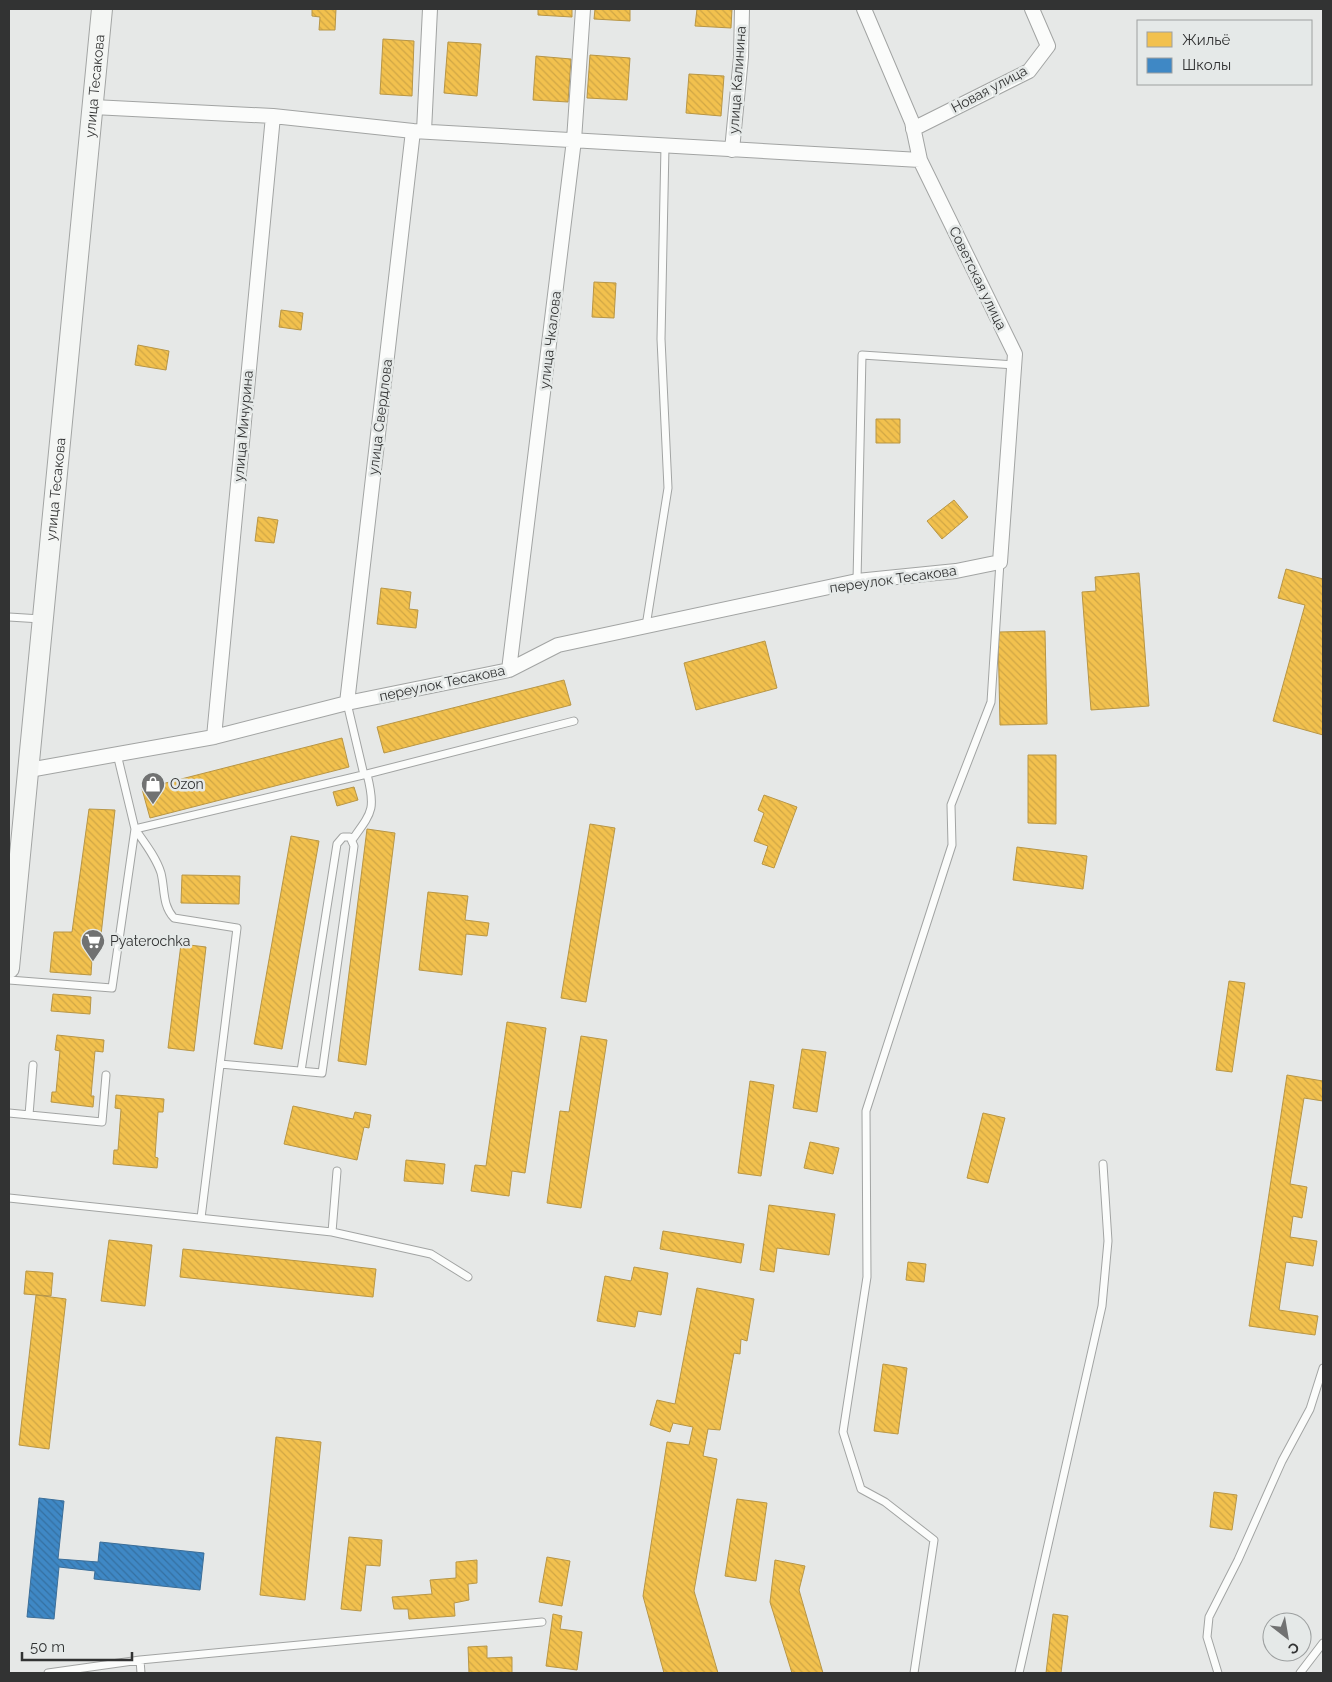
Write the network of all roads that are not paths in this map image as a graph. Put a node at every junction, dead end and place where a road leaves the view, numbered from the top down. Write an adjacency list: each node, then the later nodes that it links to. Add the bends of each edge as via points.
1 (102, 9): 7 (main road, улица Тесакова)
2 (430, 9): 10 (street, улица Свердлова)
3 (582, 9): 11 (street, улица Чкалова)
4 (742, 9): 13 (street, улица Калинина)
5 (864, 9): 9 (street, Советская улица)
6 (1032, 9): 9 (street, Новая улица, via 1048,46 1029,71)
7 (93, 107): 8 (street); 19 (main road, улица Тесакова)
8 (273, 116): 10 (street); 24 (street, улица Мичурина)
9 (913, 129): 14 (street, Советская улица)
10 (418, 131): 11 (street); 22 (street, улица Свердлова)
11 (574, 140): 12 (street); 21 (street, улица Чкалова)
12 (665, 146): 13 (street); 20 (lane, via 661,339 668,488)
13 (732, 150): 14 (street)
14 (920, 160): 15 (street, Советская улица, via 1015,354)
15 (1014, 365): 16 (street, Советская улица); 17 (lane, via 862,355)
16 (1000, 562): 17 (street, переулок Тесакова, via 956,571); 50 (lane, via 991,702 951,806 952,845 866,1111 867,1277 843,1432 861,1489 885,1502 934,1540)
17 (857, 581): 20 (street, переулок Тесакова)
18 (9, 617): 19 (lane)
19 (44, 619): 26 (main road, улица Тесакова)
20 (646, 627): 21 (street, переулок Тесакова, via 558,646)
21 (508, 670): 22 (street, переулок Тесакова)
22 (347, 703): 24 (street, переулок Тесакова); 27 (lane)
23 (574, 721): 27 (lane)
24 (214, 736): 25 (street, переулок Тесакова)
25 (117, 754): 26 (street, переулок Тесакова); 28 (lane)
26 (29, 770): 30 (main road, улица Тесакова)
27 (366, 775): 28 (lane); 29 (lane, via 372,795 372,812)
28 (135, 829): 31 (lane, via 112,988); 32 (lane, via 153,856 160,872 168,911 174,918 236,928)
29 (352, 840): 34 (lane, via 343,838 337,844); 34 (lane, via 354,846 322,1072)
30 (9, 968)
31 (9, 980)
32 (220, 1064): 34 (lane); 41 (lane)
33 (34, 1066): 37 (lane)
34 (301, 1071)
35 (106, 1075): 37 (lane, via 102,1122)
36 (9, 1113): 37 (lane)
37 (28, 1115)
38 (1103, 1164): 51 (lane, via 1108,1241 1102,1306)
39 (337, 1171): 42 (lane)
40 (9, 1198): 41 (lane)
41 (201, 1218): 42 (lane)
42 (332, 1232): 43 (lane, via 431,1254)
43 (468, 1278)
44 (1323, 1368): 52 (lane, via 1310,1409 1209,1617 1207,1637)
45 (542, 1622): 47 (lane)
46 (1323, 1643): 53 (lane)
47 (140, 1660): 48 (lane); 49 (lane)
48 (48, 1673)
49 (140, 1673)
50 (914, 1673)
51 (1019, 1673)
52 (1218, 1673)
53 (1300, 1673)

